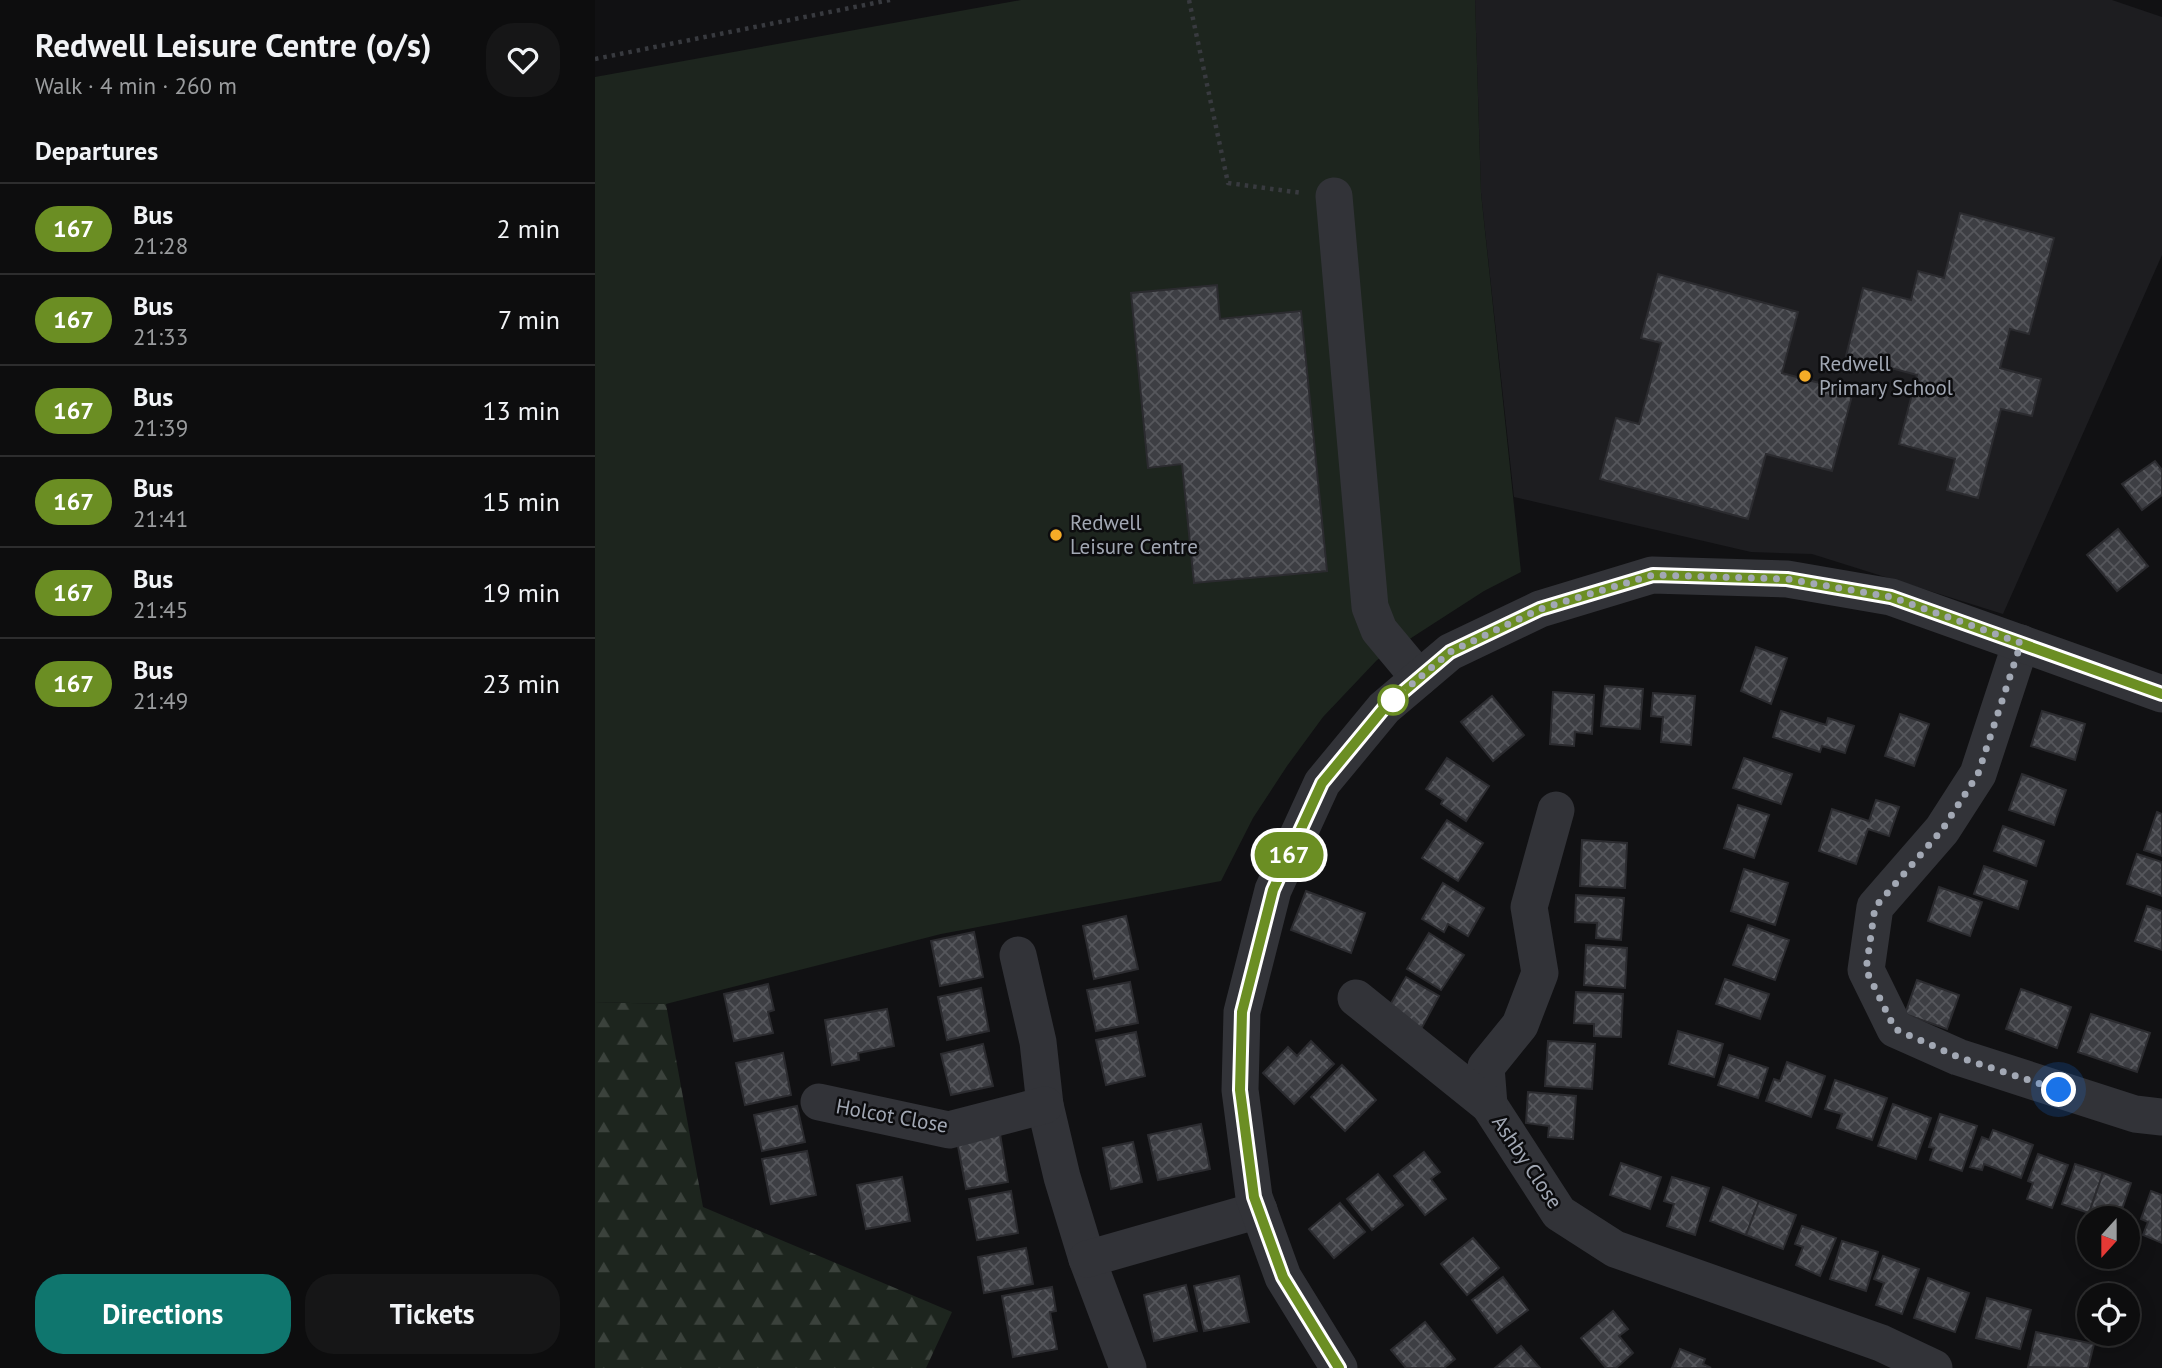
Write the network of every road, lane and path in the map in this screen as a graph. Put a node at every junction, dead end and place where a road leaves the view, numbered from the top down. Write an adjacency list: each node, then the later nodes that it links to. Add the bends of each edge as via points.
1 (890, 0): 3 (path)
2 (1189, 0): 4 (path, via 1228,183)
3 (595, 59)
4 (1334, 196): 6 (street, via 1370,607 1379,630)
5 (2021, 643): 6 (street, via 1891,597 1787,579 1653,575 1540,609 1450,652); 7 (street); 14 (street, via 1978,774 1942,830 1875,907 1866,970 1895,1029 1958,1057 2135,1114)
6 (1419, 678): 15 (street, via 1384,708 1322,783 1273,890 1242,1012 1240,1090)
7 (2162, 694)
8 (1556, 810): 13 (street, Ashby Close, via 1529,907 1540,974 1520,1025 1486,1067)
9 (1018, 956): 12 (street, via 1038,1042)
10 (1356, 998): 13 (street)
11 (820, 1102): 12 (street, Holcot Close, via 949,1130)
12 (1045, 1105): 16 (street)
13 (1489, 1105): 19 (street, Ashby Close, via 1559,1213 1615,1249 1881,1343)
14 (2162, 1117)
15 (1259, 1210): 16 (street); 18 (street, via 1283,1277)
16 (1087, 1259): 17 (street)
17 (1128, 1368)
18 (1339, 1368)
19 (1934, 1368)

